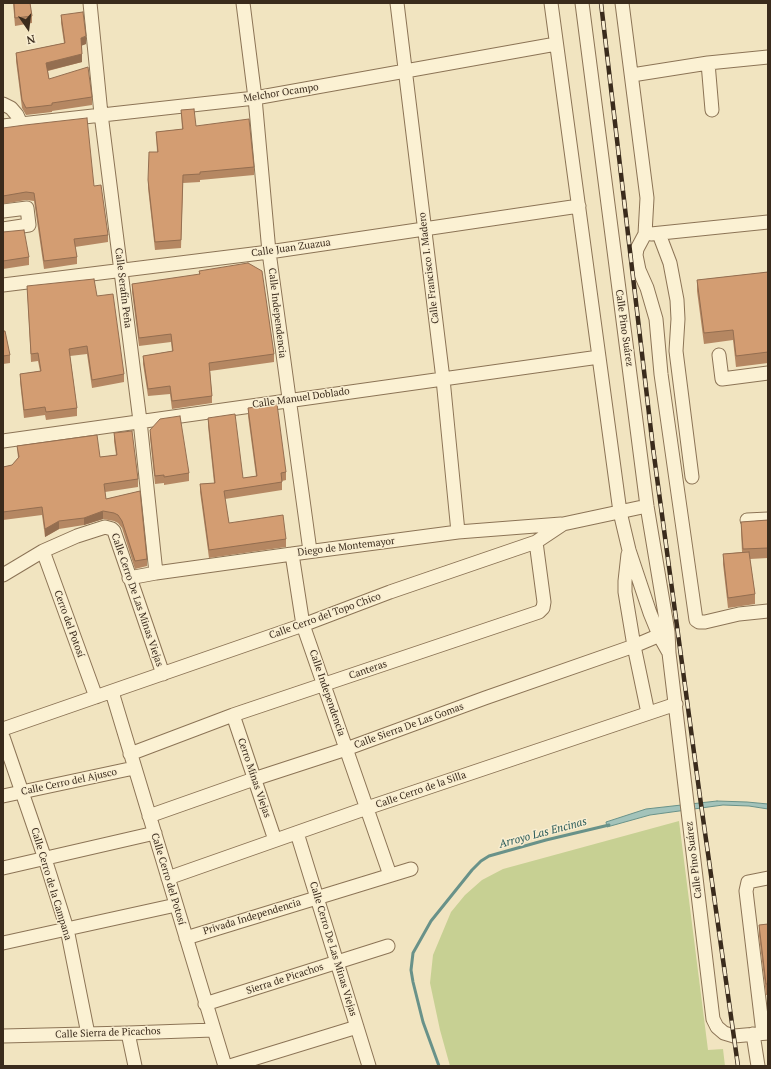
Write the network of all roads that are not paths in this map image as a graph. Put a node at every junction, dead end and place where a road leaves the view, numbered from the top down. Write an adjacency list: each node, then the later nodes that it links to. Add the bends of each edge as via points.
1 (90, 3): 15 (street, Calle Serafín Peña)
2 (243, 3): 12 (street, Calle Independencia)
3 (397, 3): 10 (street, Calle Francisco I. Madero)
4 (550, 3): 7 (street, Calle Pino Suárez)
5 (582, 3): 36 (street, Calle Pino Suárez)
6 (622, 3): 11 (street)
7 (556, 44): 10 (street, Melchor Ocampo); 18 (street, Calle Pino Suárez)
8 (768, 57): 9 (street)
9 (708, 63): 11 (street); 14 (street)
10 (406, 72): 12 (street, Melchor Ocampo); 21 (street, Calle Francisco I. Madero)
11 (632, 75): 23 (street, via 647,198)
12 (255, 98): 15 (street, Melchor Ocampo); 25 (street, Calle Independencia)
13 (3, 104): 16 (street, via 14,111)
14 (712, 110)
15 (101, 114): 16 (street, Melchor Ocampo); 26 (street, Calle Serafín Peña)
16 (21, 124): 17 (street, Melchor Ocampo)
17 (3, 126)
18 (578, 206): 21 (street, Calle Juan Zuazua); 29 (street, Calle Pino Suárez)
19 (3, 212): 22 (street, via 27,208 29,225)
20 (768, 222): 24 (street)
21 (424, 228): 25 (street, Calle Juan Zuazua); 31 (street, Calle Francisco I. Madero)
22 (3, 229)
23 (645, 234): 24 (street); 50 (street, via 636,255 656,319 661,374 696,620 701,622)
24 (659, 234): 35 (street, via 670,263 677,300 676,351)
25 (269, 252): 26 (street, Calle Juan Zuazua); 32 (street, Calle Independencia)
26 (121, 271): 27 (street, Calle Juan Zuazua); 33 (street, Calle Serafín Peña)
27 (3, 285)
28 (719, 355): 30 (street, via 722,379)
29 (599, 357): 31 (street, Calle Manuel Doblado); 37 (street, Calle Pino Suárez)
30 (768, 373)
31 (443, 379): 32 (street, Calle Manuel Doblado); 41 (street, Calle Francisco I. Madero)
32 (288, 400): 33 (street, Calle Manuel Doblado); 45 (street, Calle Independencia)
33 (140, 421): 34 (street, Calle Manuel Doblado); 47 (street, Calle Serafín Peña)
34 (3, 441)
35 (692, 477)
36 (647, 506): 37 (street, Calle Cerro del Topo Chico); 52 (street, Calle Pino Suárez)
37 (620, 512): 40 (street, Calle Cerro del Topo Chico); 43 (street, Calle Pino Suárez)
38 (768, 519): 39 (street)
39 (747, 520)
40 (563, 524): 41 (street, Diego de Montemayor); 42 (street, Calle Cerro del Topo Chico)
41 (458, 532): 45 (street, Diego de Montemayor)
42 (536, 542): 51 (street, Calle Cerro del Topo Chico, via 390,592); 55 (street, Canteras, via 544,602 539,612)
43 (629, 550): 52 (street, Calle Pino Suárez); 53 (street, Calle Pino Suárez, via 625,581)
44 (43, 551): 48 (street); 49 (street, Calle Cerro De Las Minas Viejas, via 77,536 109,527 114,531); 57 (street, Cerro del Potosí)
45 (310, 551): 46 (street, Diego de Montemayor)
46 (292, 554): 47 (street, Diego de Montemayor); 51 (street, Calle Independencia)
47 (156, 573): 49 (street, Diego de Montemayor)
48 (3, 575)
49 (129, 578): 54 (street, Calle Cerro De Las Minas Viejas)
50 (768, 611)
51 (304, 625): 54 (street, Calle Cerro del Topo Chico); 55 (street, Calle Independencia)
52 (664, 634): 53 (street, Calle Sierra De Las Gomas); 58 (street, Calle Pino Suárez)
53 (634, 646): 59 (street, Calle Pino Suárez); 63 (street, Calle Sierra De Las Gomas)
54 (163, 674): 56 (street, Calle Cerro del Topo Chico)
55 (324, 685): 60 (street, Canteras); 63 (street, Calle Independencia)
56 (112, 692): 57 (street, Calle Cerro del Topo Chico); 64 (street, Calle Cerro del Potosí)
57 (96, 697): 61 (street, Calle Cerro del Topo Chico)
58 (676, 704): 59 (street, Calle Cerro de la Silla); 92 (street, Calle Pino Suárez, via 713,1019 724,1033 734,1036)
59 (648, 713): 69 (street, Calle Cerro de la Silla)
60 (233, 715): 64 (street, Canteras); 66 (street, Cerro Minas Viejas)
61 (3, 729)
62 (3, 737): 67 (street, Calle Cerro de la Campana)
63 (346, 749): 66 (street, Calle Sierra De Las Gomas); 69 (street, Calle Independencia)
64 (130, 754): 65 (street, Calle Cerro del Potosí)
65 (134, 768): 67 (street, Calle Cerro del Ajusco); 70 (street, Calle Cerro del Potosí)
66 (254, 779): 70 (street, Calle Sierra De Las Gomas); 73 (street, Cerro Minas Viejas)
67 (21, 792): 68 (street, Calle Cerro del Ajusco); 74 (street, Calle Cerro de la Campana)
68 (3, 796)
69 (367, 808): 71 (street, Calle Cerro de la Silla); 77 (street, Calle Independencia)
70 (149, 816): 72 (street, Calle Cerro del Potosí)
71 (297, 833): 73 (street, Calle Cerro de la Silla); 80 (street, Calle Cerro De Las Minas Viejas)
72 (155, 834): 74 (street); 78 (street, Calle Cerro del Potosí)
73 (275, 840): 78 (street, Calle Cerro de la Silla)
74 (45, 859): 75 (street); 82 (street, Calle Cerro de la Campana)
75 (3, 868)
76 (411, 869): 77 (street, Privada Independencia)
77 (390, 875): 80 (street, Privada Independencia)
78 (168, 878): 81 (street, Calle Cerro del Potosí)
79 (768, 878): 92 (street, via 748,882 746,891)
80 (317, 898): 83 (street, Privada Independencia); 86 (street, Calle Cerro De Las Minas Viejas)
81 (176, 905): 82 (street); 83 (street, Calle Cerro del Potosí)
82 (67, 929): 84 (street); 91 (street, Calle Cerro de la Campana)
83 (186, 938): 87 (street, Calle Cerro del Potosí)
84 (3, 943)
85 (388, 946): 86 (street, Sierra de Picachos)
86 (337, 962): 87 (street, Sierra de Picachos); 88 (street, Calle Cerro De Las Minas Viejas)
87 (205, 1004): 89 (street, Calle Cerro del Potosí)
88 (357, 1027): 96 (street); 97 (street, Calle Cerro De Las Minas Viejas)
89 (213, 1030): 90 (street, Calle Sierra de Picachos); 95 (street, Calle Cerro del Potosí)
90 (128, 1033): 91 (street, Calle Sierra de Picachos); 94 (street)
91 (88, 1034): 93 (street, Calle Sierra de Picachos)
92 (761, 1034): 98 (street)
93 (3, 1036)
94 (135, 1066)
95 (225, 1066)
96 (230, 1066)
97 (369, 1066)
98 (758, 1066)

